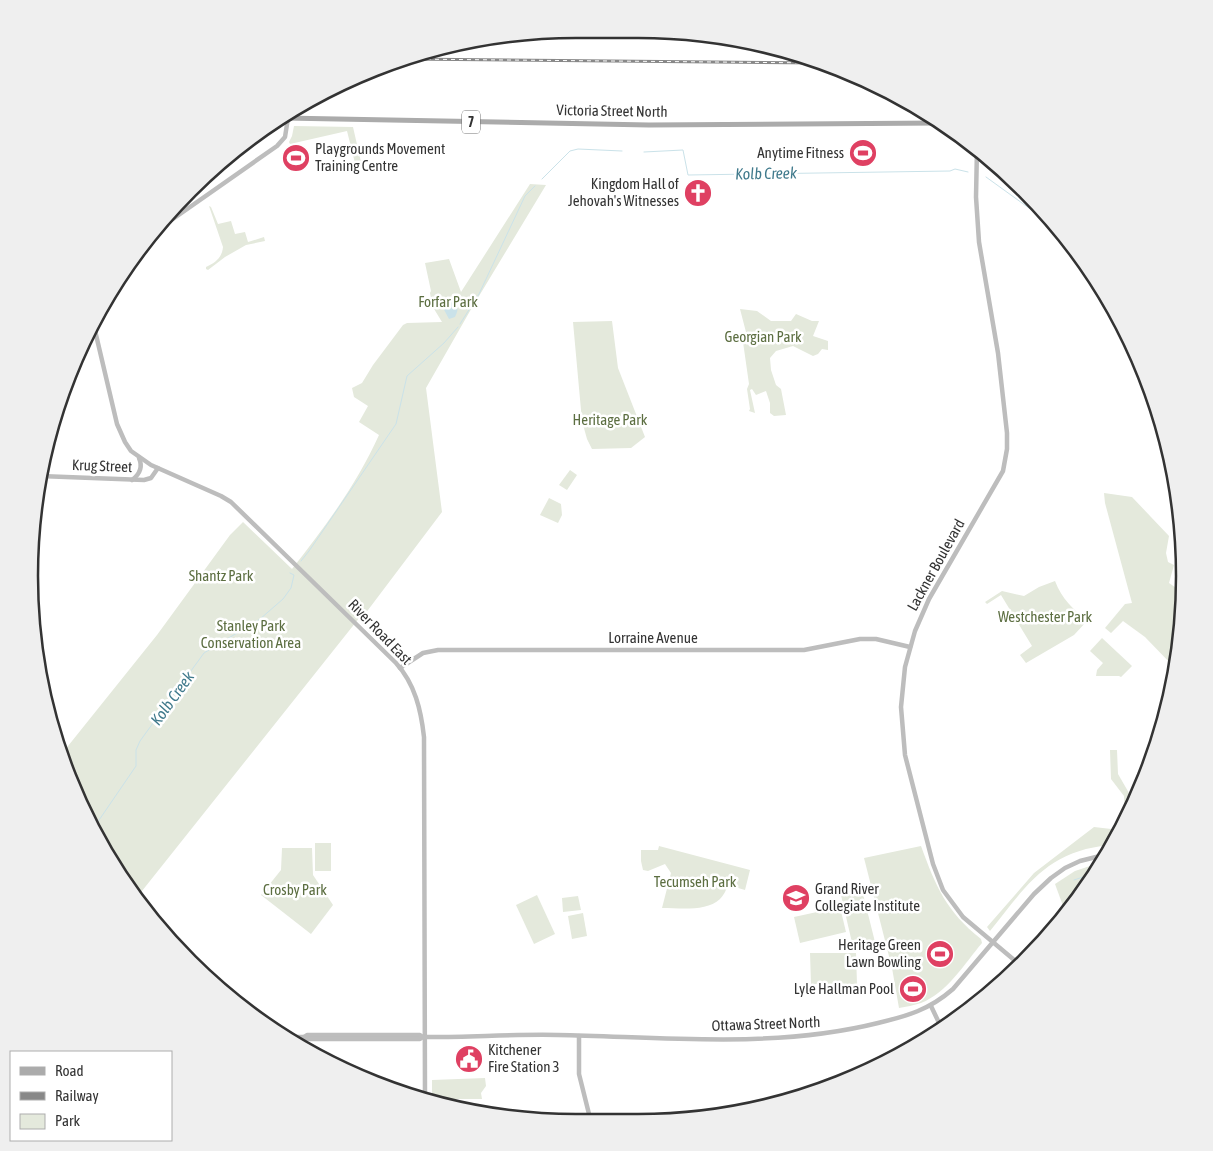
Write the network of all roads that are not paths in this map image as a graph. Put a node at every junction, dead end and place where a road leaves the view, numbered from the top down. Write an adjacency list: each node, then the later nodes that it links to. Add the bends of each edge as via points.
1 (293, 118): 3 (main road, Victoria Street North / 7, via 649,125)
2 (286, 123): 5 (street, via 285,137 277,146)
3 (928, 123)
4 (977, 159): 11 (street, Lackner Boulevard, via 978,242 998,353 1007,449 1002,471 929,600)
5 (173, 219)
6 (96, 333): 7 (street, River Road East, via 120,432)
7 (139, 458): 8 (street, River Road East); 10 (street, via 140,471)
8 (158, 468): 10 (street, Krug Street, via 150,478); 12 (street, River Road East, via 231,502)
9 (47, 476): 10 (street, Krug Street)
10 (132, 480)
11 (910, 647): 12 (street, Lorraine Avenue, via 860,639 804,650 438,650 422,653); 14 (street, Lackner Boulevard, via 902,687 903,733 933,864 943,890 952,902)
12 (400, 668): 20 (street, River Road East, via 418,703 424,737)
13 (1095, 857): 14 (street, Ottawa Street North, via 1065,868 1051,878)
14 (994, 943): 15 (street, Lackner Boulevard); 16 (street, Ottawa Street North, via 953,990)
15 (1014, 960)
16 (932, 1006): 17 (street); 18 (street, Ottawa Street North, via 908,1016 856,1029 795,1038)
17 (939, 1021)
18 (579, 1036): 20 (street, Ottawa Street North); 22 (street, via 579,1074)
19 (300, 1037): 20 (street, Ottawa Street North)
20 (424, 1037): 21 (street, River Road East)
21 (425, 1092)
22 (589, 1114)

